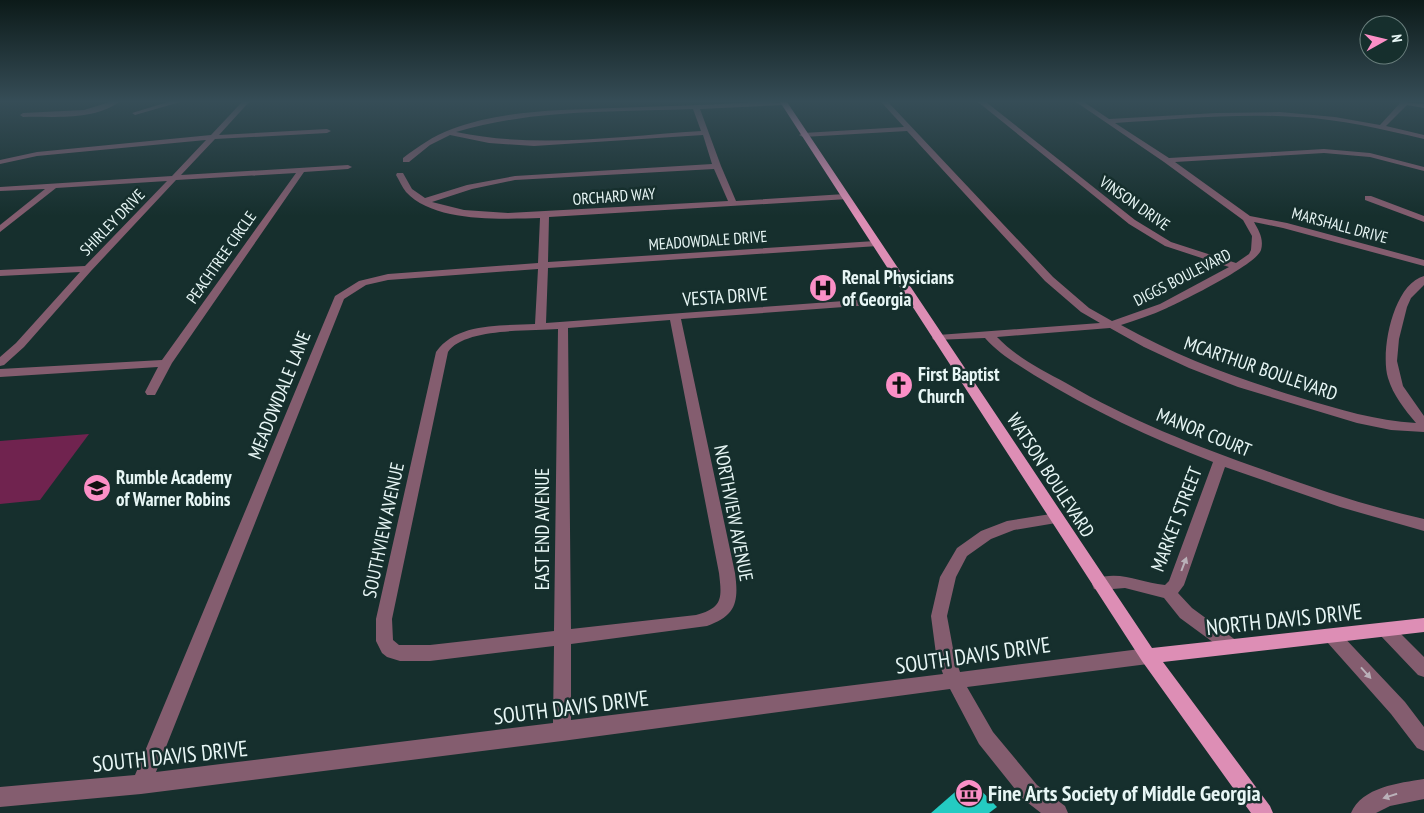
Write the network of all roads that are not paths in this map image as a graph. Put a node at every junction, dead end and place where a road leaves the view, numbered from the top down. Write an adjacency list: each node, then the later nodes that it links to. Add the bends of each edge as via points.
1 (183, 140): 13 (street, via 37,154)
2 (210, 140): 19 (street, SHIRLEY DRIVE)
3 (434, 140): 11 (street)
4 (484, 140): 5 (street, via 534,144)
5 (604, 140)
6 (708, 140): 14 (street)
7 (807, 140): 22 (main road, WATSON BOULEVARD)
8 (917, 140): 40 (street, MCARTHUR BOULEVARD, via 1049,279 1085,310)
9 (1029, 140): 33 (street, VINSON DRIVE, via 1132,222 1168,244)
10 (1137, 140): 12 (street)
11 (406, 160)
12 (1167, 160): 16 (street, via 1324,151 1377,157); 27 (street)
13 (0, 162)
14 (717, 166): 24 (street, via 515,178); 25 (street)
15 (348, 167): 17 (street)
16 (1424, 169)
17 (302, 170): 19 (street); 45 (street, PEACHTREE CIRCLE)
18 (400, 175): 24 (street, ORCHARD WAY, via 408,190)
19 (176, 178): 20 (street); 34 (street, SHIRLEY DRIVE)
20 (53, 186): 21 (street); 29 (street)
21 (0, 188)
22 (845, 197): 25 (street, ORCHARD WAY); 30 (main road, WATSON BOULEVARD)
23 (1368, 198): 28 (street)
24 (425, 201): 26 (street, ORCHARD WAY, via 480,215)
25 (733, 203): 26 (street, ORCHARD WAY)
26 (546, 215): 32 (street)
27 (1247, 218): 31 (street, MARSHALL DRIVE); 33 (street, DIGGS BOULEVARD, via 1257,236 1256,250)
28 (1424, 219)
29 (0, 229)
30 (875, 244): 32 (street, MEADOWDALE DRIVE); 37 (main road, WATSON BOULEVARD)
31 (1424, 263)
32 (543, 266): 41 (street); 64 (street, MEADOWDALE LANE, via 376,278 350,287 339,298)
33 (1237, 267): 40 (street, DIGGS BOULEVARD, via 1164,306)
34 (88, 269): 35 (street); 44 (street, SHIRLEY DRIVE)
35 (0, 273)
36 (1424, 279): 48 (street, via 1406,298 1398,317 1391,364 1404,401)
37 (912, 299): 38 (street, VESTA DRIVE); 43 (main road, WATSON BOULEVARD)
38 (675, 317): 39 (street, VESTA DRIVE); 56 (street, NORTHVIEW AVENUE, via 727,573 729,603 724,612 711,619)
39 (563, 325): 41 (street, VESTA DRIVE); 56 (street, EAST END AVENUE)
40 (1111, 325): 42 (street, DIGGS BOULEVARD); 48 (street, MCARTHUR BOULEVARD, via 1194,366 1242,384 1357,419 1391,426)
41 (540, 327): 56 (street, SOUTHVIEW AVENUE, via 470,333 448,342 442,349 383,635 393,652 406,654)
42 (988, 334): 43 (street, DIGGS BOULEVARD); 49 (street, MANOR COURT, via 1009,353 1063,387 1130,422)
43 (938, 338): 50 (main road, WATSON BOULEVARD)
44 (0, 363)
45 (166, 363): 46 (street); 47 (street, PEACHTREE CIRCLE)
46 (0, 373)
47 (151, 392)
48 (1424, 426)
49 (1220, 460): 51 (street, MANOR COURT, via 1324,496); 53 (street, MARKET STREET, one-way to 49, via 1176,585)
50 (1057, 518): 52 (main road, WATSON BOULEVARD); 61 (street, via 1012,525 986,535 962,552 948,577 939,616 945,654)
51 (1424, 525)
52 (1100, 584): 53 (street, MARKET STREET, via 1125,582); 59 (main road, WATSON BOULEVARD)
53 (1168, 592): 58 (street, MARKET STREET, via 1186,613)
54 (1424, 625): 55 (main road, NORTH DAVIS DRIVE)
55 (1386, 630): 57 (main road, NORTH DAVIS DRIVE); 60 (street)
56 (561, 637): 62 (street, EAST END AVENUE)
57 (1333, 637): 58 (main road, NORTH DAVIS DRIVE); 63 (street, one-way to 63, via 1398,708)
58 (1231, 646): 59 (main road, NORTH DAVIS DRIVE)
59 (1148, 656): 61 (street, SOUTH DAVIS DRIVE); 68 (main road, WATSON BOULEVARD)
60 (1424, 669)
61 (955, 682): 62 (street, SOUTH DAVIS DRIVE); 67 (street, via 986,738 1030,792)
62 (562, 732): 64 (street, SOUTH DAVIS DRIVE)
63 (1424, 742)
64 (141, 784): 66 (street, SOUTH DAVIS DRIVE)
65 (1424, 789): 69 (street, one-way to 69, via 1388,795)
66 (0, 797)
67 (1058, 813)
68 (1263, 813)
69 (1361, 813)

